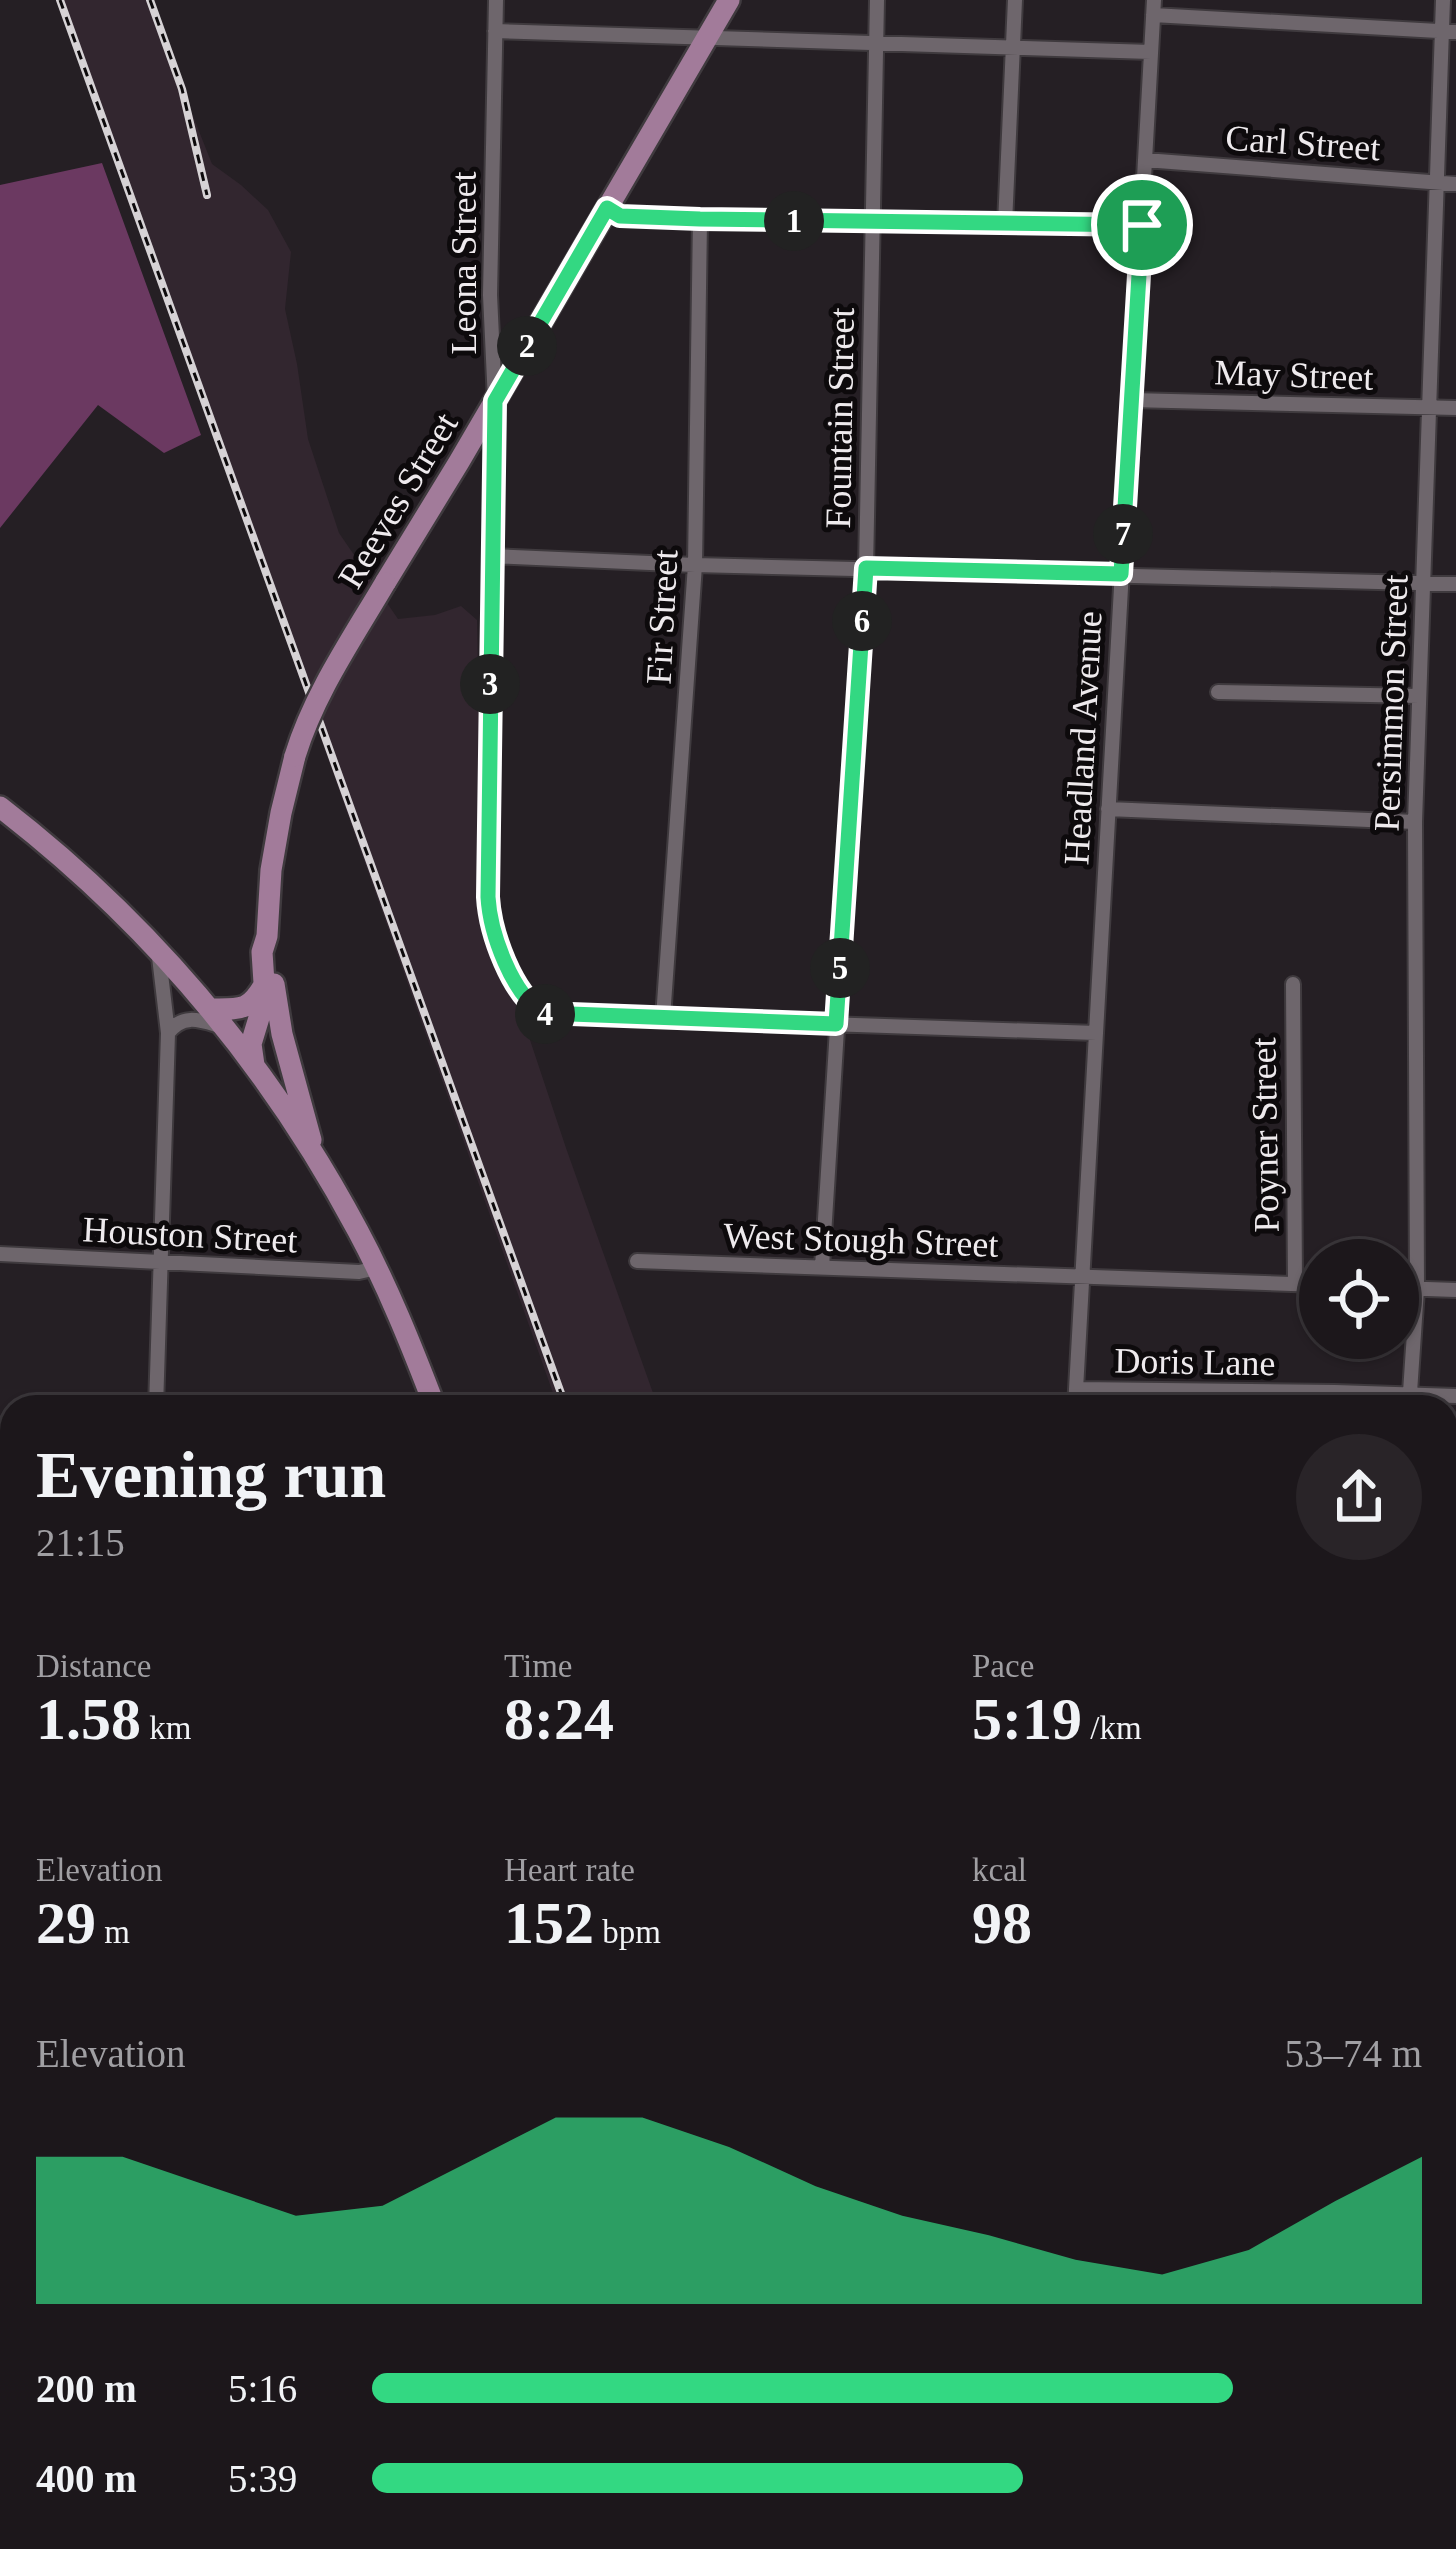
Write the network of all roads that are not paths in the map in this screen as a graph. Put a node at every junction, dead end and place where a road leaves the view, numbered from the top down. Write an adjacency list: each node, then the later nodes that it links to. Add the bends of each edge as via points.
1 (496, 0): 7 (street, Leona Street)
2 (729, 0): 9 (main road, Reeves Street)
3 (877, 0): 10 (street, Fountain Street)
4 (1015, 0): 11 (street)
5 (1443, 0): 8 (street, Persimmon Street)
6 (1154, 7): 8 (street); 12 (street, Headland Avenue)
7 (495, 31): 9 (street); 22 (street, Leona Street)
8 (1449, 32): 14 (street, Persimmon Street)
9 (708, 37): 10 (street); 16 (main road, Reeves Street)
10 (877, 44): 11 (street); 18 (street, Fountain Street)
11 (1011, 48): 12 (street); 19 (street)
12 (1151, 52): 13 (street, Headland Avenue)
13 (1145, 160): 14 (street, Carl Street); 20 (street, Headland Avenue)
14 (1436, 182): 15 (street, Carl Street); 23 (street, Persimmon Street)
15 (1456, 184)
16 (607, 208): 17 (street, via 620,216); 22 (main road, Reeves Street)
17 (700, 219): 18 (street); 26 (street, Fir Street)
18 (872, 222): 19 (street); 27 (street, Fountain Street)
19 (1005, 224): 20 (street)
20 (1142, 225): 21 (street, Headland Avenue)
21 (1131, 400): 23 (street, May Street); 28 (street, Headland Avenue)
22 (495, 401): 25 (street, Leona Street); 36 (main road, Reeves Street, bridge, via 307,721 275,842)
23 (1427, 408): 24 (street, May Street); 29 (street, Persimmon Street)
24 (1456, 408)
25 (491, 556): 26 (street); 41 (street, Leona Street, via 489,912 534,1008)
26 (695, 565): 27 (street); 41 (street, Fir Street)
27 (866, 568): 28 (street); 42 (street, Fountain Street)
28 (1121, 574): 29 (street); 34 (street, Headland Avenue)
29 (1423, 582): 30 (street); 32 (street, Persimmon Street)
30 (1456, 584)
31 (1218, 692): 32 (street)
32 (1419, 696): 35 (street, Persimmon Street)
33 (1, 809): 37 (main road)
34 (1108, 809): 35 (street); 44 (street, Headland Avenue)
35 (1415, 822): 47 (street, Persimmon Street)
36 (267, 936): 39 (main road, Reeves Street); 40 (main road, Reeves Street)
37 (158, 948): 43 (street); 45 (main road)
38 (1293, 984): 54 (street, Poyner Street)
39 (265, 985): 45 (main road, via 246,1006); 45 (main road, Reeves Street, via 265,998)
40 (277, 1006): 45 (main road, via 263,1039); 46 (main road, Reeves Street)
41 (663, 1018): 42 (street)
42 (836, 1024): 44 (street); 51 (street, Fountain Street)
43 (168, 1033): 45 (street, via 189,1019); 50 (street)
44 (1096, 1033): 53 (street, Headland Avenue)
45 (236, 1037): 46 (main road)
46 (315, 1157): 52 (main road)
47 (1418, 1239)
48 (0, 1254): 50 (street, Houston Street)
49 (637, 1261): 51 (street, West Stough Street)
50 (160, 1262): 52 (street, Houston Street); 60 (street)
51 (823, 1267): 53 (street, West Stough Street)
52 (377, 1268): 61 (main road)
53 (1082, 1276): 54 (street, West Stough Street); 59 (street, Headland Avenue)
54 (1295, 1285): 55 (street, West Stough Street)
55 (1299, 1285)
56 (1419, 1289): 57 (street)
57 (1456, 1290)
58 (1413, 1359): 64 (street, Persimmon Street)
59 (1076, 1389): 62 (street, Headland Avenue); 63 (street, Doris Lane)
60 (156, 1395)
61 (430, 1395)
62 (1076, 1395)
63 (1243, 1395)
64 (1410, 1395)

